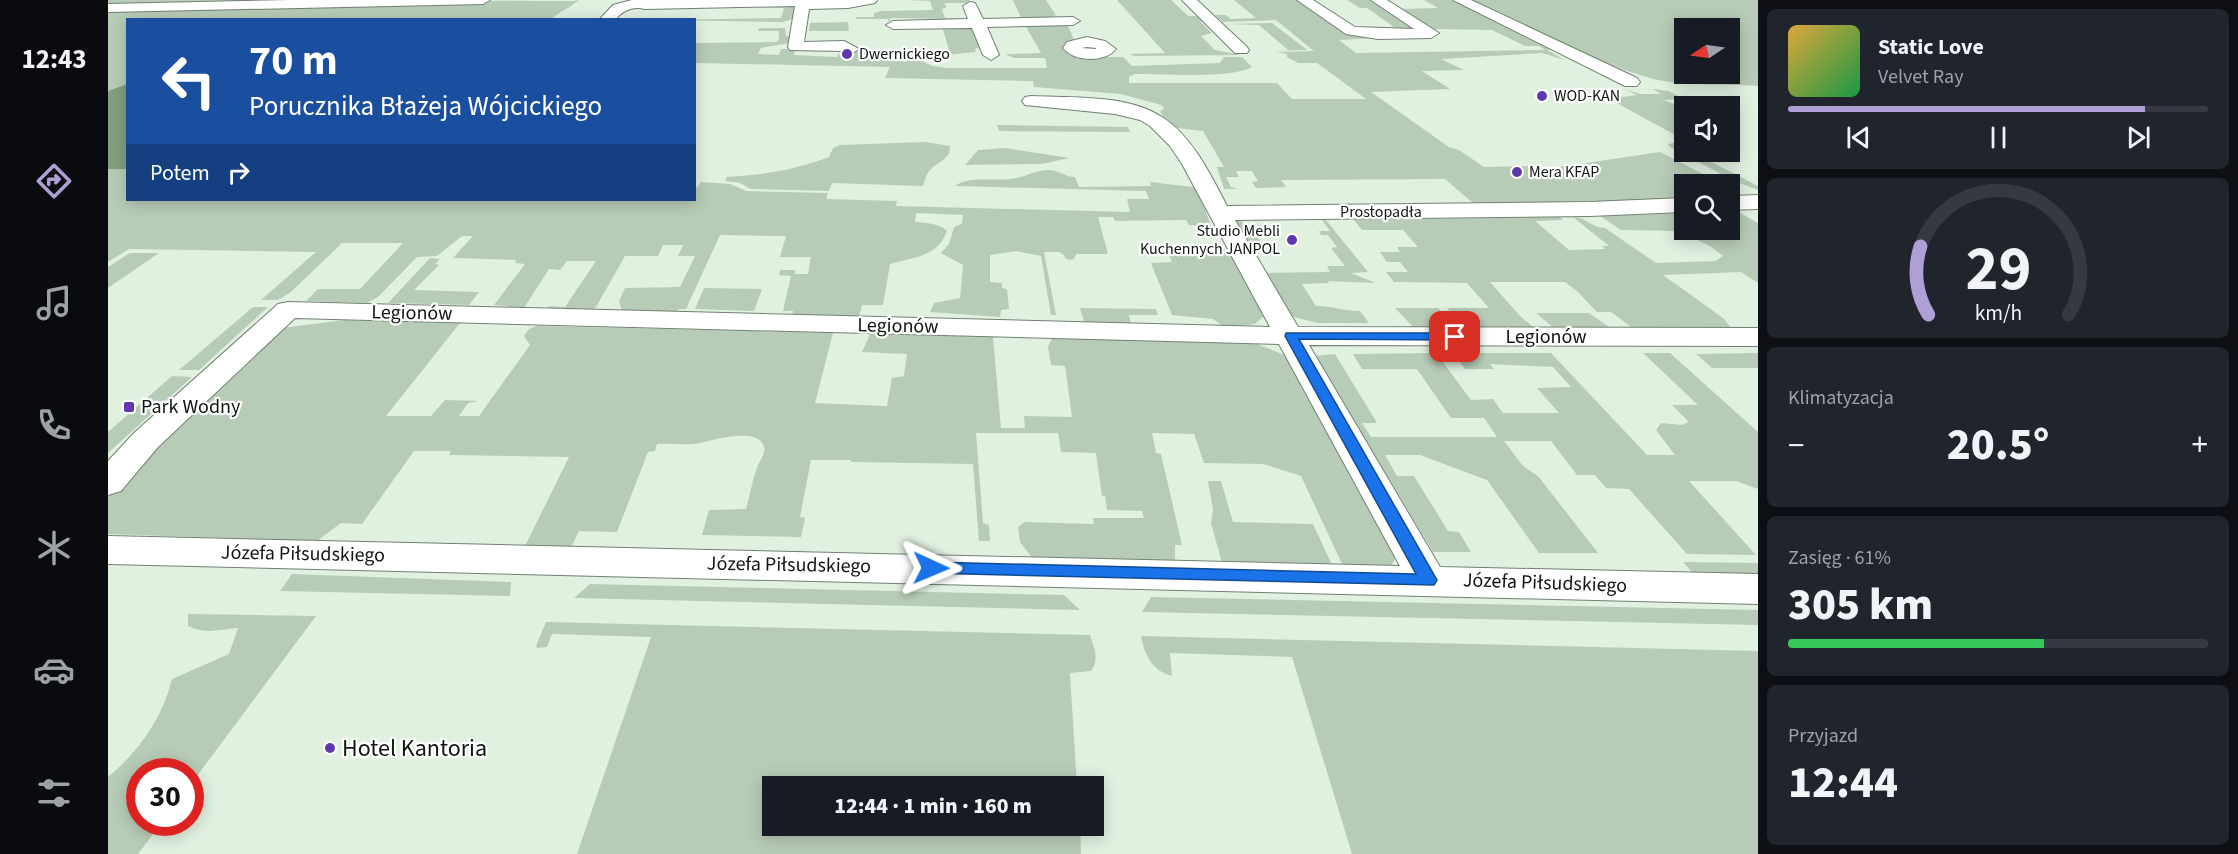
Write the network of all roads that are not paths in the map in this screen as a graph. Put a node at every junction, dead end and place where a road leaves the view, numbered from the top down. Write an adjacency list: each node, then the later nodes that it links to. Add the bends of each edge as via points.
1 (483, 0): 12 (street)
2 (870, 0): 7 (street, via 848,4)
3 (1189, 0): 22 (street)
4 (1304, 0): 13 (street, via 1360,34 1431,33)
5 (1378, 0): 13 (street)
6 (1460, 0): 24 (street)
7 (818, 2): 8 (street); 18 (street, via 802,7)
8 (643, 3): 14 (street, via 618,8)
9 (969, 4): 16 (street)
10 (1063, 7): 15 (street)
11 (1423, 7): 13 (street)
12 (108, 8)
13 (1392, 8)
14 (608, 18)
15 (1072, 21): 16 (street); 20 (street)
16 (977, 23): 19 (street); 23 (street)
17 (781, 24): 18 (street)
18 (798, 24): 21 (street, via 796,47)
19 (893, 25)
20 (1087, 42)
21 (851, 49)
22 (1241, 50)
23 (991, 55)
24 (1631, 82)
25 (1031, 101): 29 (street, via 1121,110 1157,122 1181,146)
26 (1758, 202): 27 (street)
27 (1740, 203)
28 (1674, 205): 29 (street, Prostopadła)
29 (1219, 213): 30 (street)
30 (1291, 336): 31 (street, Legionów); 32 (street, Legionów, via 288,310 146,440); 34 (street)
31 (1758, 337)
32 (108, 483)
33 (108, 550): 34 (street, Józefa Piłsudskiego)
34 (1428, 580): 35 (street, Józefa Piłsudskiego)
35 (1758, 589)

